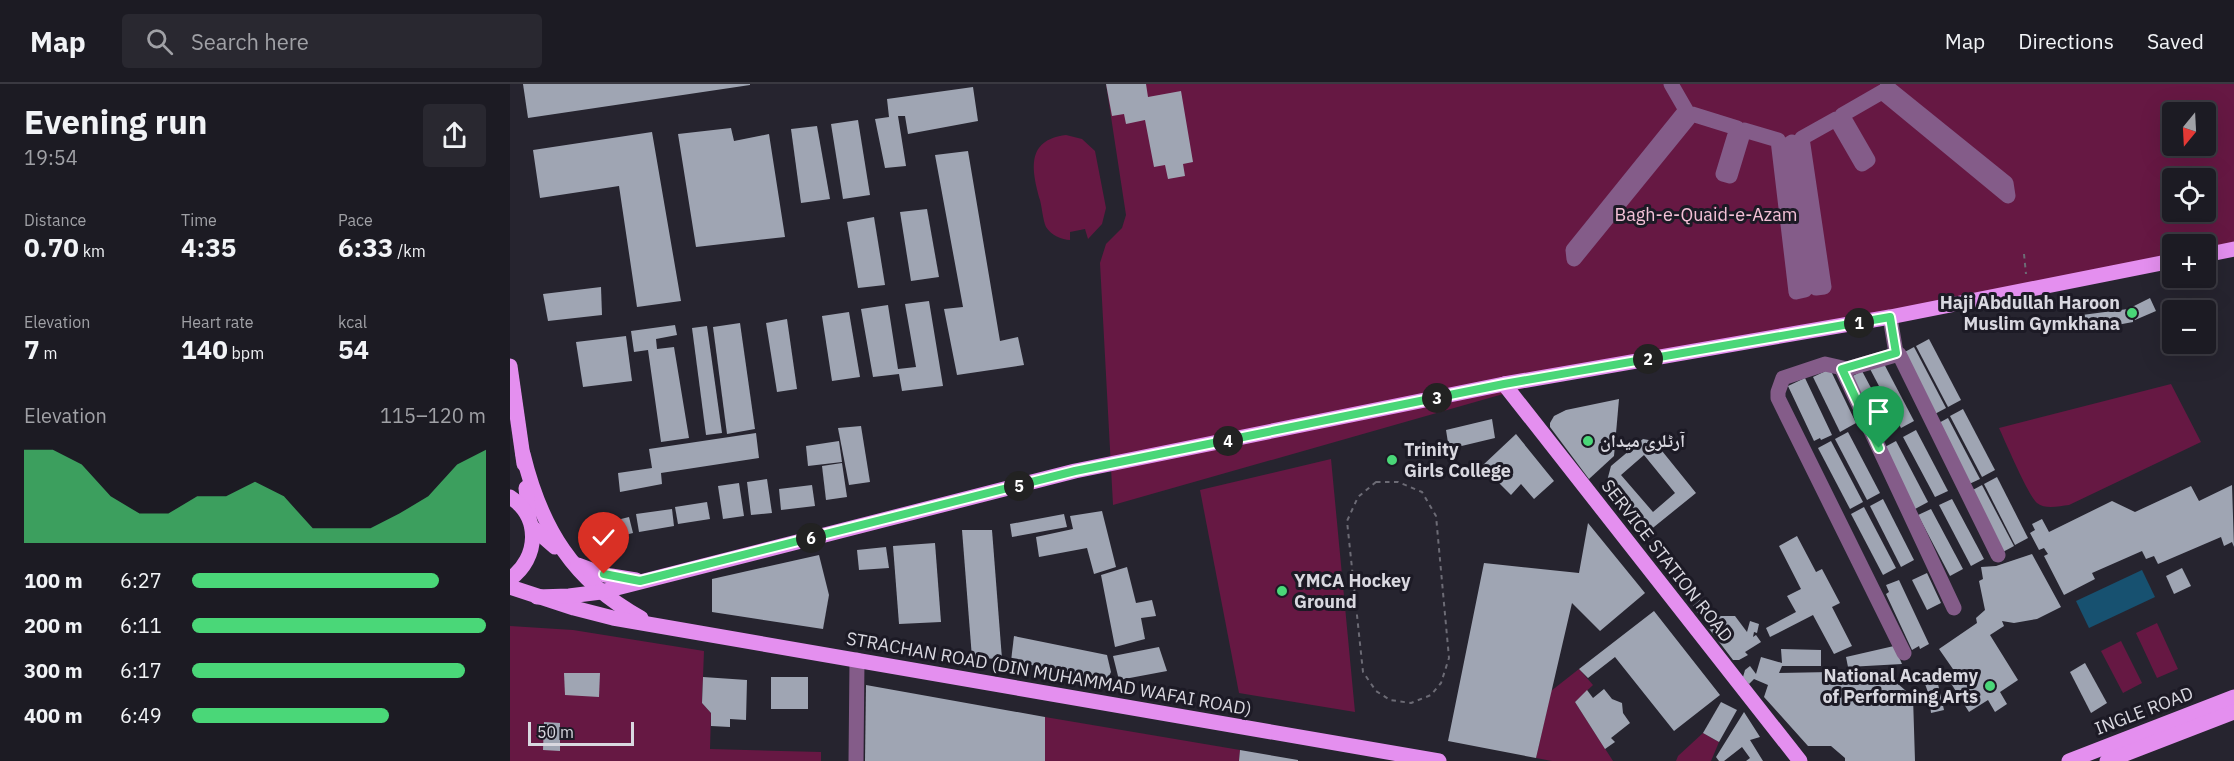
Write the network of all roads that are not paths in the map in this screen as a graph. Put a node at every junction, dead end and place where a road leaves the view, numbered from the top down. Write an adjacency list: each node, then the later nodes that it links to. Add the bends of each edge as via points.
1 (1671, 84): 2 (street, via 1686,111 1573,250 1574,259 1692,114 1737,128 1723,174 1730,176 1744,130 1778,140 1796,292 1805,290 1786,146 1792,142 1797,145 1816,288 1824,287 1802,138 1836,119 1862,164 1868,160 1842,115 1882,92 2008,196 2006,183)
2 (1888, 84)
3 (2234, 249): 4 (main road)
4 (2216, 253)
5 (2162, 263): 6 (main road)
6 (1890, 317): 7 (street); 10 (main road)
7 (1896, 353): 9 (street); 14 (street, via 1901,355)
8 (510, 366): 11 (main road)
9 (1842, 369): 21 (street); 23 (street, via 1825,364 1783,378 1778,398)
10 (1504, 384): 17 (main road, via 1075,471); 29 (main road, SERVICE STATION ROAD)
11 (523, 454): 13 (main road); 15 (main road, via 542,515)
12 (510, 497): 13 (main road, via 523,508)
13 (530, 522): 15 (main road); 16 (main road, via 529,558)
14 (1998, 555)
15 (572, 562): 17 (main road); 19 (main road)
16 (510, 579)
17 (640, 581): 19 (main road)
18 (510, 587): 20 (main road, STRACHAN ROAD (DIN MUHAMMAD WAFAI ROAD))
19 (601, 592): 20 (main road); 22 (main road)
20 (537, 597): 22 (main road, STRACHAN ROAD (DIN MUHAMMAD WAFAI ROAD))
21 (1954, 608)
22 (652, 624): 24 (main road, STRACHAN ROAD (DIN MUHAMMAD WAFAI ROAD))
23 (1904, 653)
24 (857, 660): 27 (street); 28 (main road, STRACHAN ROAD (DIN MUHAMMAD WAFAI ROAD))
25 (2234, 697): 30 (main road, INGLE ROAD)
26 (2234, 712): 31 (main road, INGLE ROAD)
27 (856, 761)
28 (1439, 761)
29 (1800, 761)
30 (2069, 761)
31 (2107, 761)

